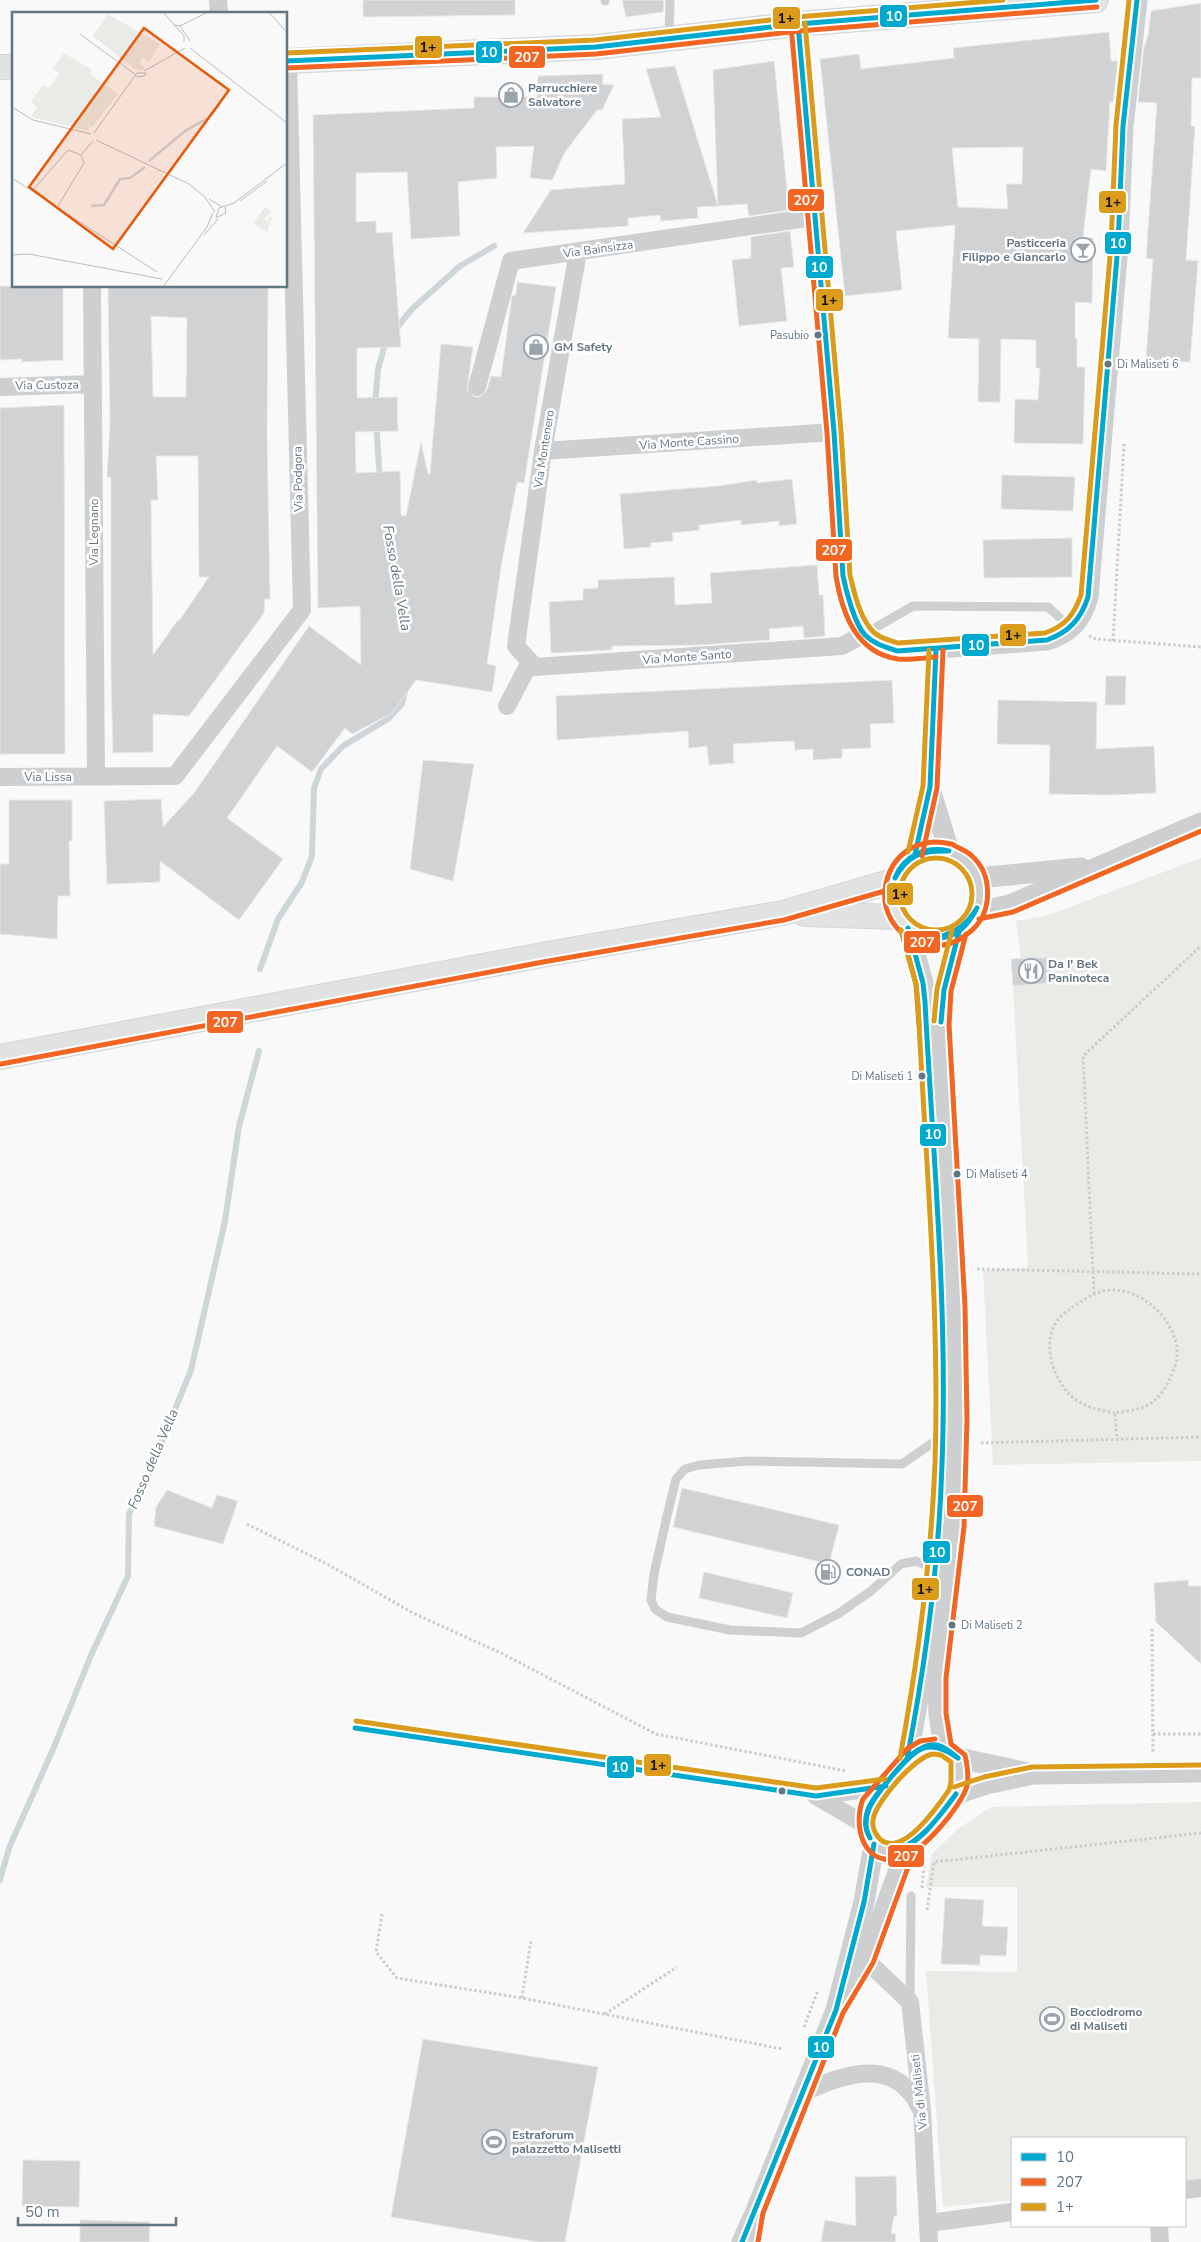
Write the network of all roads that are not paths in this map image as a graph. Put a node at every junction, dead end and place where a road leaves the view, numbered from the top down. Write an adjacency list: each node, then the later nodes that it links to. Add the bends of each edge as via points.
1 (670, 0): 5 (lane)
2 (1096, 0): 4 (main road)
3 (1137, 0): 16 (street, via 1123,126 1118,245 1088,597 1083,614)
4 (798, 24): 5 (main road); 8 (street)
5 (669, 40): 6 (main road, via 542,50)
6 (288, 61)
7 (288, 98): 22 (street, Via Podgora, via 302,610 175,776)
8 (814, 217): 9 (street, Via Bainsizza); 14 (street)
9 (578, 252): 13 (street, Via Bainsizza, via 511,261); 15 (street, Via Montenero)
10 (92, 288): 11 (street, Via Legnano)
11 (94, 384): 12 (street, Via Custoza); 22 (street, Via Legnano)
12 (0, 386)
13 (477, 387)
14 (834, 432): 15 (street, Via Monte Cassino); 17 (street, via 843,576 847,597)
15 (543, 451): 19 (street, Via Montenero, via 516,646)
16 (1070, 628): 17 (lane, via 1048,607 913,606); 18 (street, via 1047,640)
17 (864, 634): 18 (street, via 879,645 897,651); 19 (street, Via Monte Santo, via 842,646 535,667)
18 (936, 650): 23 (street)
19 (530, 662): 20 (street)
20 (507, 706)
21 (0, 777): 22 (street, Via Lissa)
22 (96, 777)
23 (930, 787): 25 (street); 26 (street)
24 (1201, 824): 27 (street)
25 (949, 851): 26 (street, via 926,850); 28 (street, via 972,866)
26 (914, 854): 29 (street, via 905,861)
27 (1106, 865): 28 (street); 30 (street, via 1010,905)
28 (978, 878): 30 (street)
29 (893, 882): 31 (main road); 32 (street, via 891,894)
30 (977, 912): 33 (street)
31 (783, 913): 32 (main road); 34 (main road, via 532,956)
32 (903, 923): 33 (street, via 920,935 933,938); 35 (street, via 923,983 938,1228)
33 (959, 932): 38 (street, via 947,976 940,1025 954,1240 959,1474 956,1532 938,1678 939,1714)
34 (0, 1058)
35 (942, 1437): 36 (street, via 939,1529); 36 (lane, via 902,1464 748,1461 685,1469 676,1479 651,1600 655,1609 667,1617 730,1630 801,1632 838,1614 901,1564 916,1561 925,1565)
36 (933, 1577): 39 (street, via 922,1685)
37 (355, 1728): 44 (lane)
38 (951, 1753): 39 (street, via 934,1745); 41 (street); 43 (street, via 960,1785)
39 (907, 1759): 42 (street)
40 (1201, 1772): 41 (street)
41 (1033, 1774): 43 (street)
42 (886, 1786): 44 (street); 45 (street, via 870,1803)
43 (956, 1794): 47 (street)
44 (816, 1796): 45 (street)
45 (864, 1824): 46 (street, via 866,1834)
46 (874, 1844): 47 (street, via 893,1852); 51 (street, via 864,1902)
47 (907, 1848): 49 (street)
48 (911, 1896): 50 (lane)
49 (866, 1960): 50 (street); 51 (street)
50 (910, 2002): 53 (street, Via di Maliseti)
51 (836, 2010): 52 (street)
52 (803, 2093): 53 (street, via 860,2073 881,2075 909,2090); 56 (street)
53 (922, 2110): 58 (street, Via di Maliseti)
54 (1201, 2188): 55 (street)
55 (1186, 2190)
56 (756, 2212): 60 (street); 61 (street)
57 (1011, 2212): 58 (street)
58 (929, 2222): 62 (street, Via di Maliseti)
59 (1159, 2227): 63 (street)
60 (742, 2242)
61 (750, 2242)
62 (929, 2242)
63 (1160, 2242)

